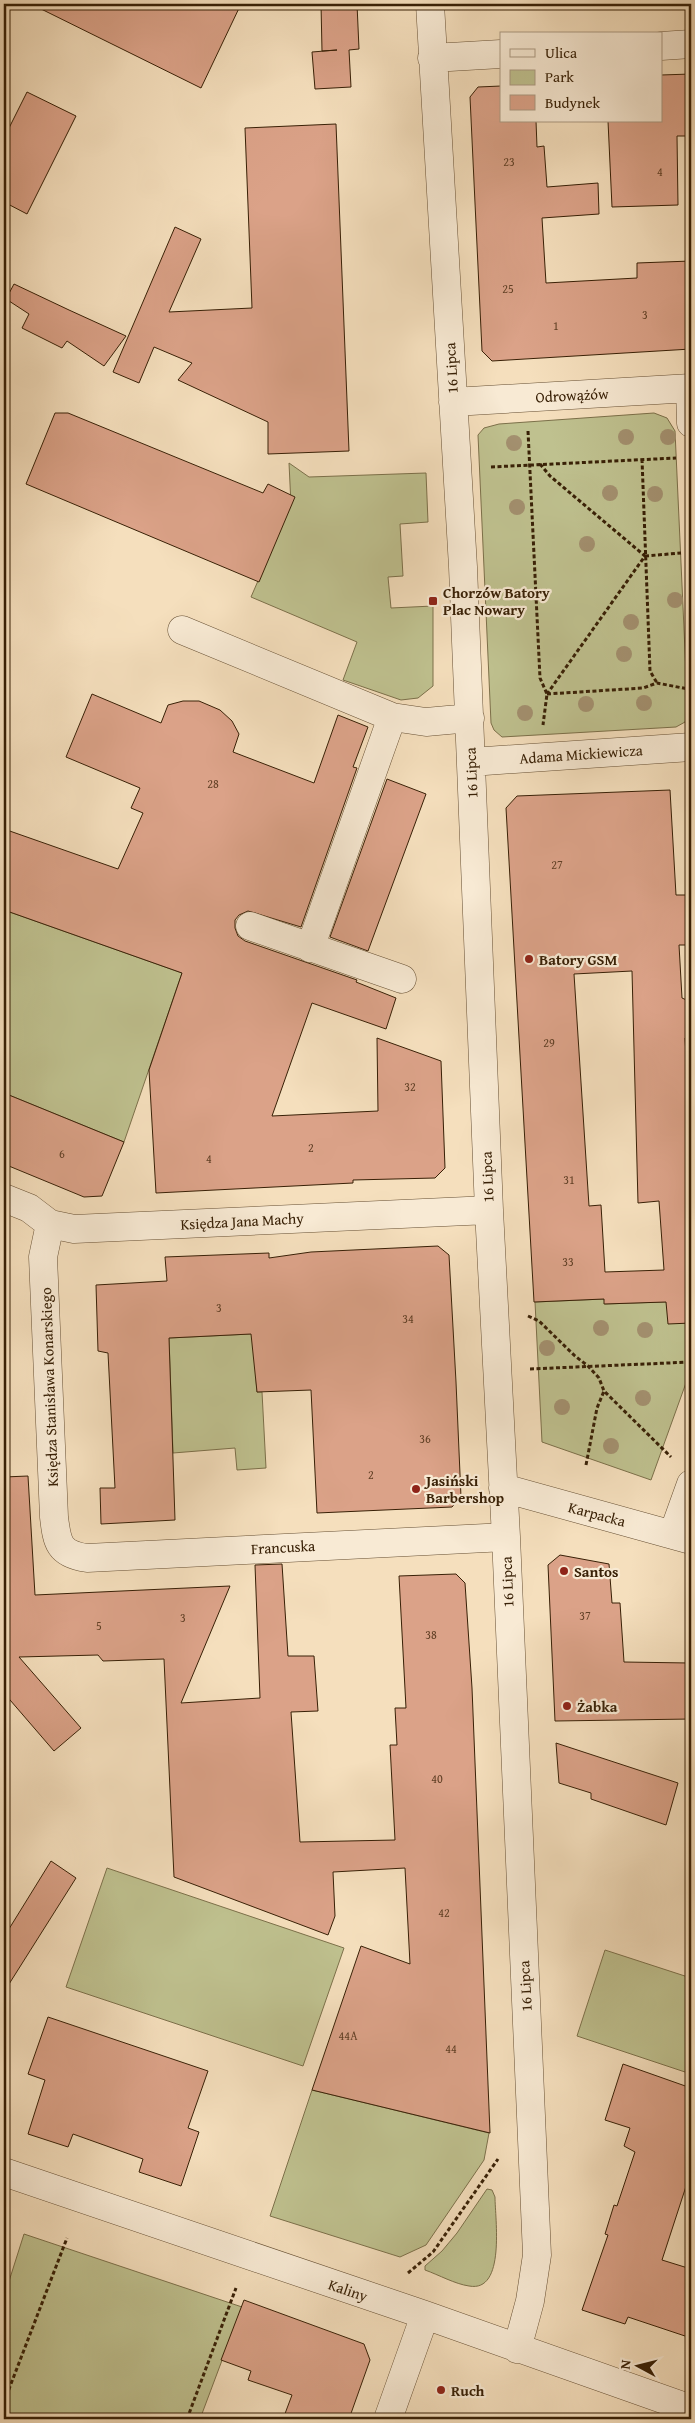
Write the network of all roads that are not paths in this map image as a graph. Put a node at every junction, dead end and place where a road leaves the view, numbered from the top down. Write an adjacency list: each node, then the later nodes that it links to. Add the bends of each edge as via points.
1 (430, 4): 5 (street, 16 Lipca)
2 (691, 44): 3 (street)
3 (662, 46)
4 (500, 54): 5 (street)
5 (432, 58): 7 (street, 16 Lipca)
6 (691, 388): 7 (street, Odrowążów); 8 (street)
7 (452, 402): 11 (street, 16 Lipca, via 464,567)
8 (691, 423)
9 (182, 630): 10 (street)
10 (392, 717): 11 (street, via 426,722); 15 (street)
11 (470, 718): 13 (street, 16 Lipca)
12 (691, 747): 13 (street, Adama Mickiewicza)
13 (471, 762): 18 (street, 16 Lipca)
14 (250, 926): 15 (street)
15 (310, 948): 16 (street)
16 (402, 979)
17 (4, 1198): 19 (street, Księdza Jana Machy, via 29,1208)
18 (489, 1210): 19 (street, Księdza Jana Machy, via 74,1229); 21 (street, 16 Lipca)
19 (50, 1224): 24 (street, Księdza Stanisława Konarskiego, via 43,1257 54,1517 58,1543)
20 (691, 1484): 23 (street)
21 (503, 1488): 22 (street, 16 Lipca); 23 (street, Karpacka)
22 (506, 1537): 24 (street, Francuska, via 88,1558 74,1556); 27 (street, 16 Lipca, via 537,2255 530,2301)
23 (682, 1537)
24 (63, 1549)
25 (4, 2172): 26 (street, Kaliny)
26 (426, 2315): 27 (street, Kaliny); 29 (street)
27 (517, 2349): 28 (street, Kaliny)
28 (691, 2409)
29 (388, 2419)

